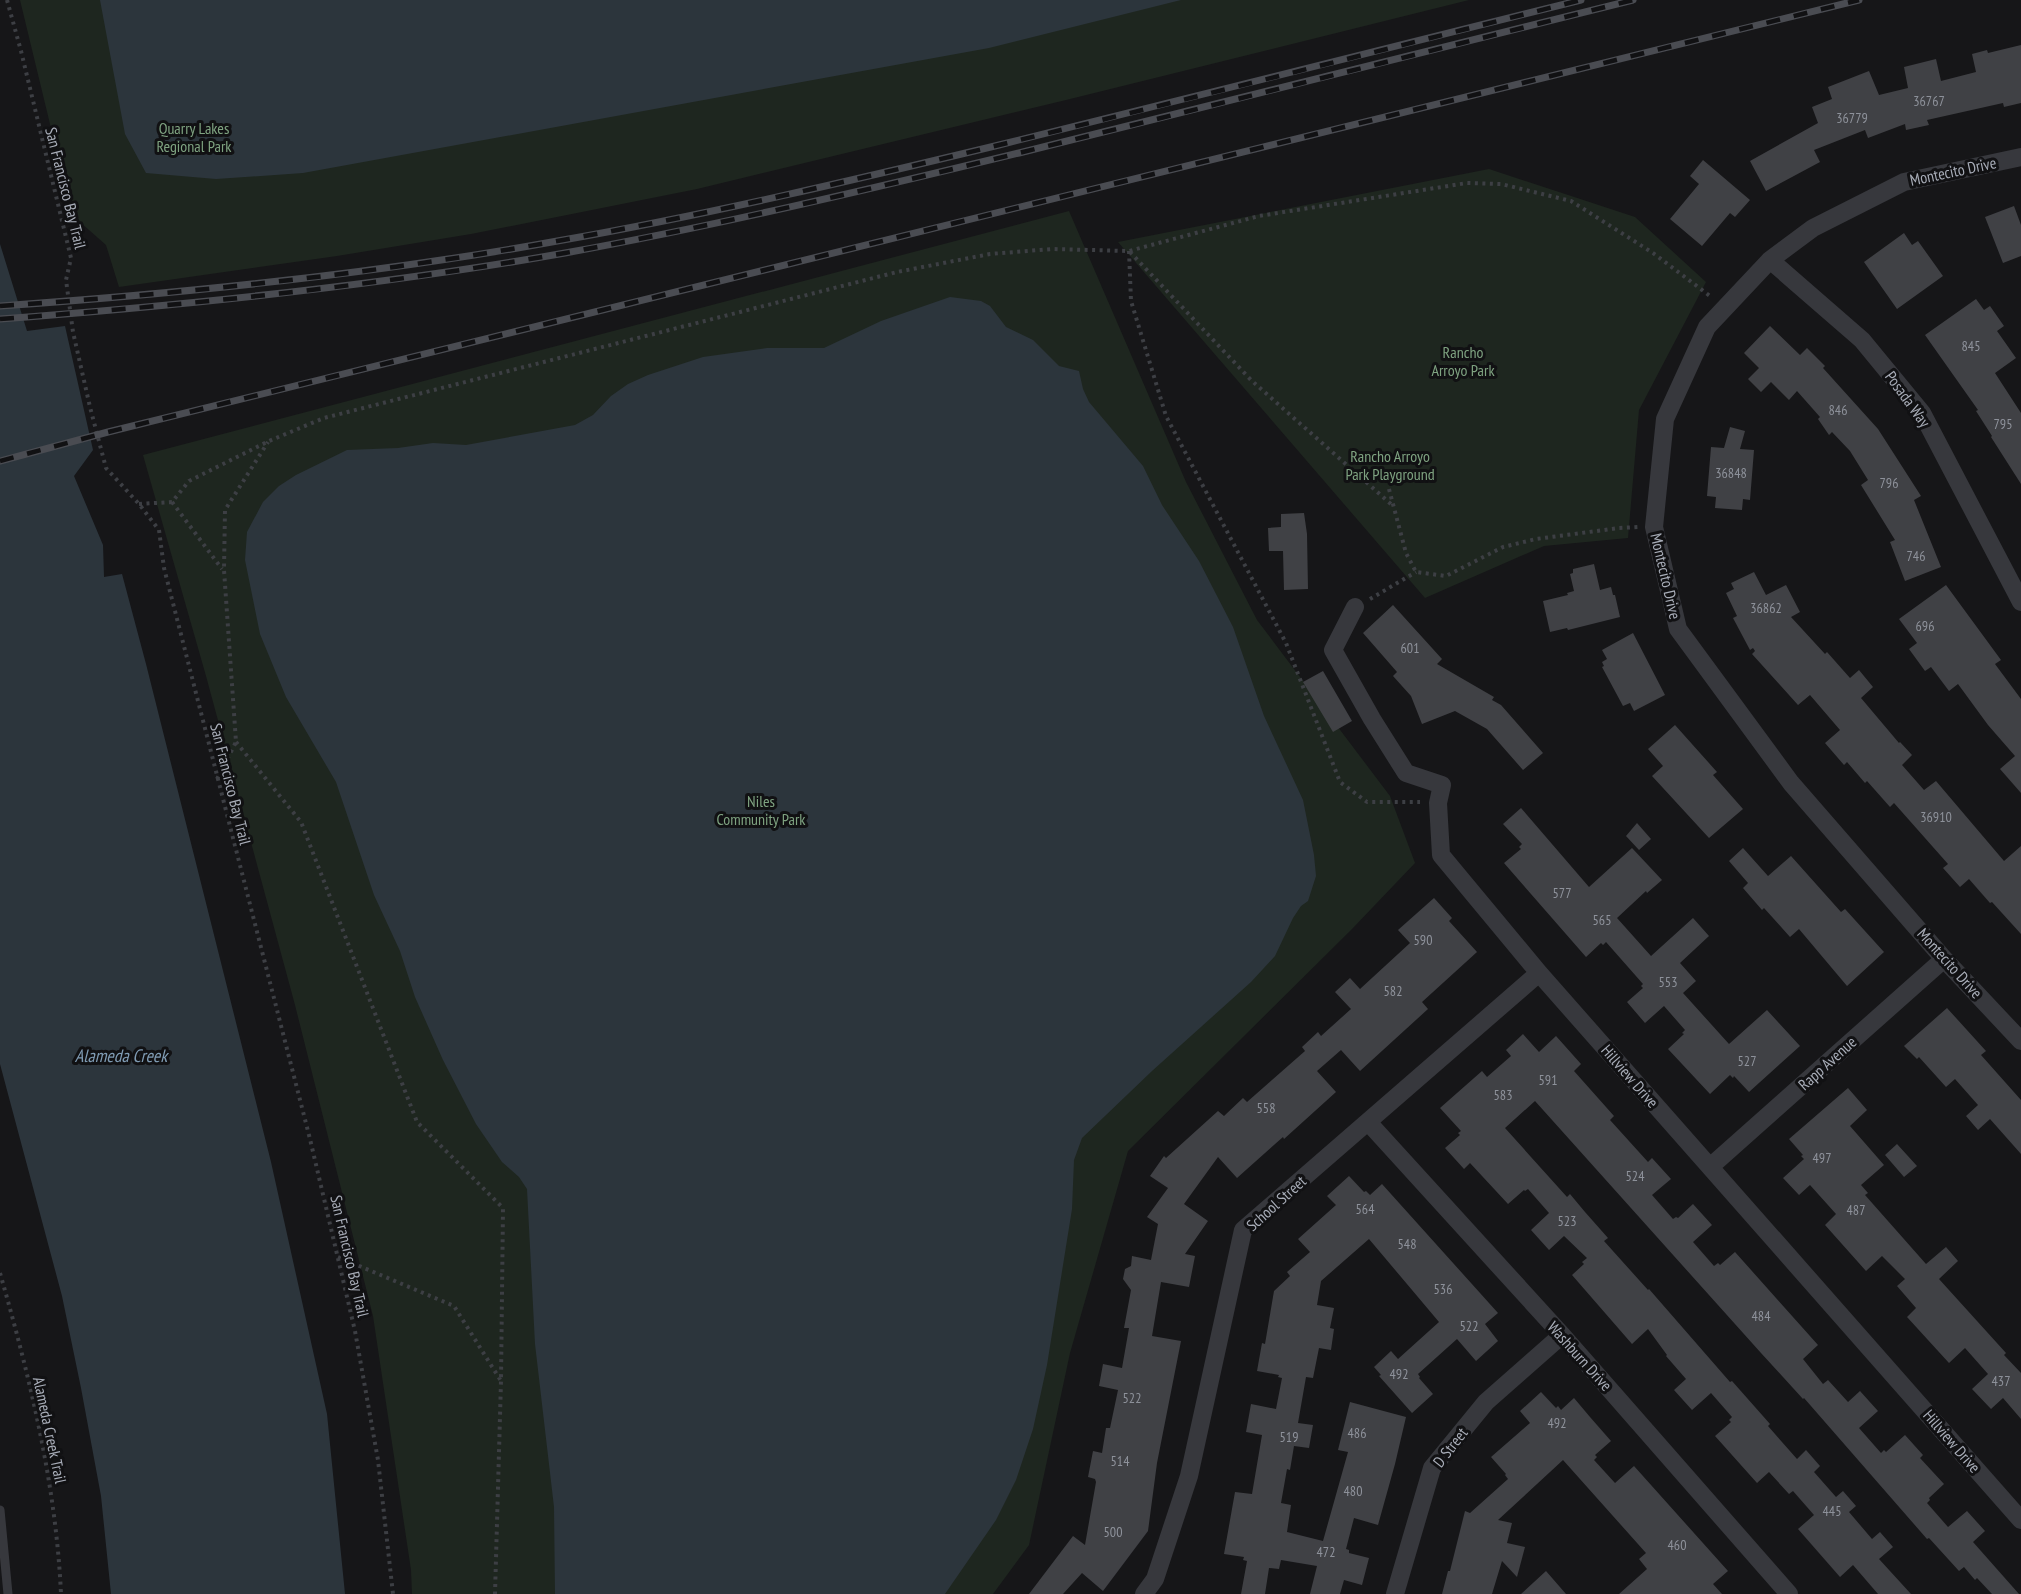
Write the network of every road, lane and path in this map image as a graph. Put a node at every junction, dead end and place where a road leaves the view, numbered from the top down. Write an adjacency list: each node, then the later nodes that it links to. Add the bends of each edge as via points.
1 (7, 0): 9 (path, San Francisco Bay Trail, via 71,258 66,280 73,332 95,429 106,468)
2 (2021, 157): 4 (street, Montecito Drive, via 1904,182 1813,228)
3 (1129, 251): 5 (path, via 1259,216 1467,183 1501,184 1571,201 1653,253); 6 (path, via 1052,249 990,254 897,272 324,418); 10 (path, via 1252,381); 18 (path, via 1131,301 1166,416 1286,643 1340,782 1367,802)
4 (1770, 260): 5 (street, Montecito Drive); 14 (street, Posada Way, via 1862,340 1922,413)
5 (1725, 308): 11 (street, Montecito Drive, via 1707,327 1665,419)
6 (269, 441): 8 (path, via 189,481); 12 (path, via 225,510)
7 (1389, 489): 10 (path)
8 (172, 502): 9 (path); 12 (path)
9 (138, 504): 17 (path, San Francisco Bay Trail, via 159,530 164,568)
10 (1392, 505): 13 (path, via 1406,553)
11 (1654, 527): 13 (path, via 1536,539 1503,547 1446,576); 19 (street, Montecito Drive, via 1678,629 1791,783)
12 (224, 570): 16 (path)
13 (1416, 572): 15 (path)
14 (2021, 602)
15 (1355, 607): 18 (street, Hillview Drive, via 1333,650 1406,773 1442,785)
16 (236, 742): 17 (path); 27 (path, via 301,822 417,1122 503,1208)
17 (217, 779): 24 (path, San Francisco Bay Trail)
18 (1438, 803): 20 (street, Hillview Drive, via 1441,855)
19 (1944, 959): 21 (street, Montecito Drive); 23 (street, Rapp Avenue)
20 (1539, 972): 22 (street, School Street); 23 (street, Hillview Drive)
21 (2021, 1041)
22 (1368, 1122): 26 (street, Washburn Drive); 34 (street, School Street, via 1243,1230 1189,1476 1155,1579)
23 (1710, 1167): 29 (street, Hillview Drive)
24 (338, 1257): 27 (path, via 454,1306); 33 (path, San Francisco Bay Trail, via 378,1460)
25 (0, 1273): 32 (path, Alameda Creek Trail, via 48,1467)
26 (1562, 1335): 35 (street, D Street, via 1486,1402 1432,1468); 36 (street, Washburn Drive)
27 (501, 1381): 30 (path)
28 (0, 1510): 31 (lane)
29 (2021, 1520)
30 (496, 1593)
31 (8, 1594)
32 (61, 1594)
33 (393, 1594)
34 (1144, 1594)
35 (1395, 1594)
36 (1789, 1594)

